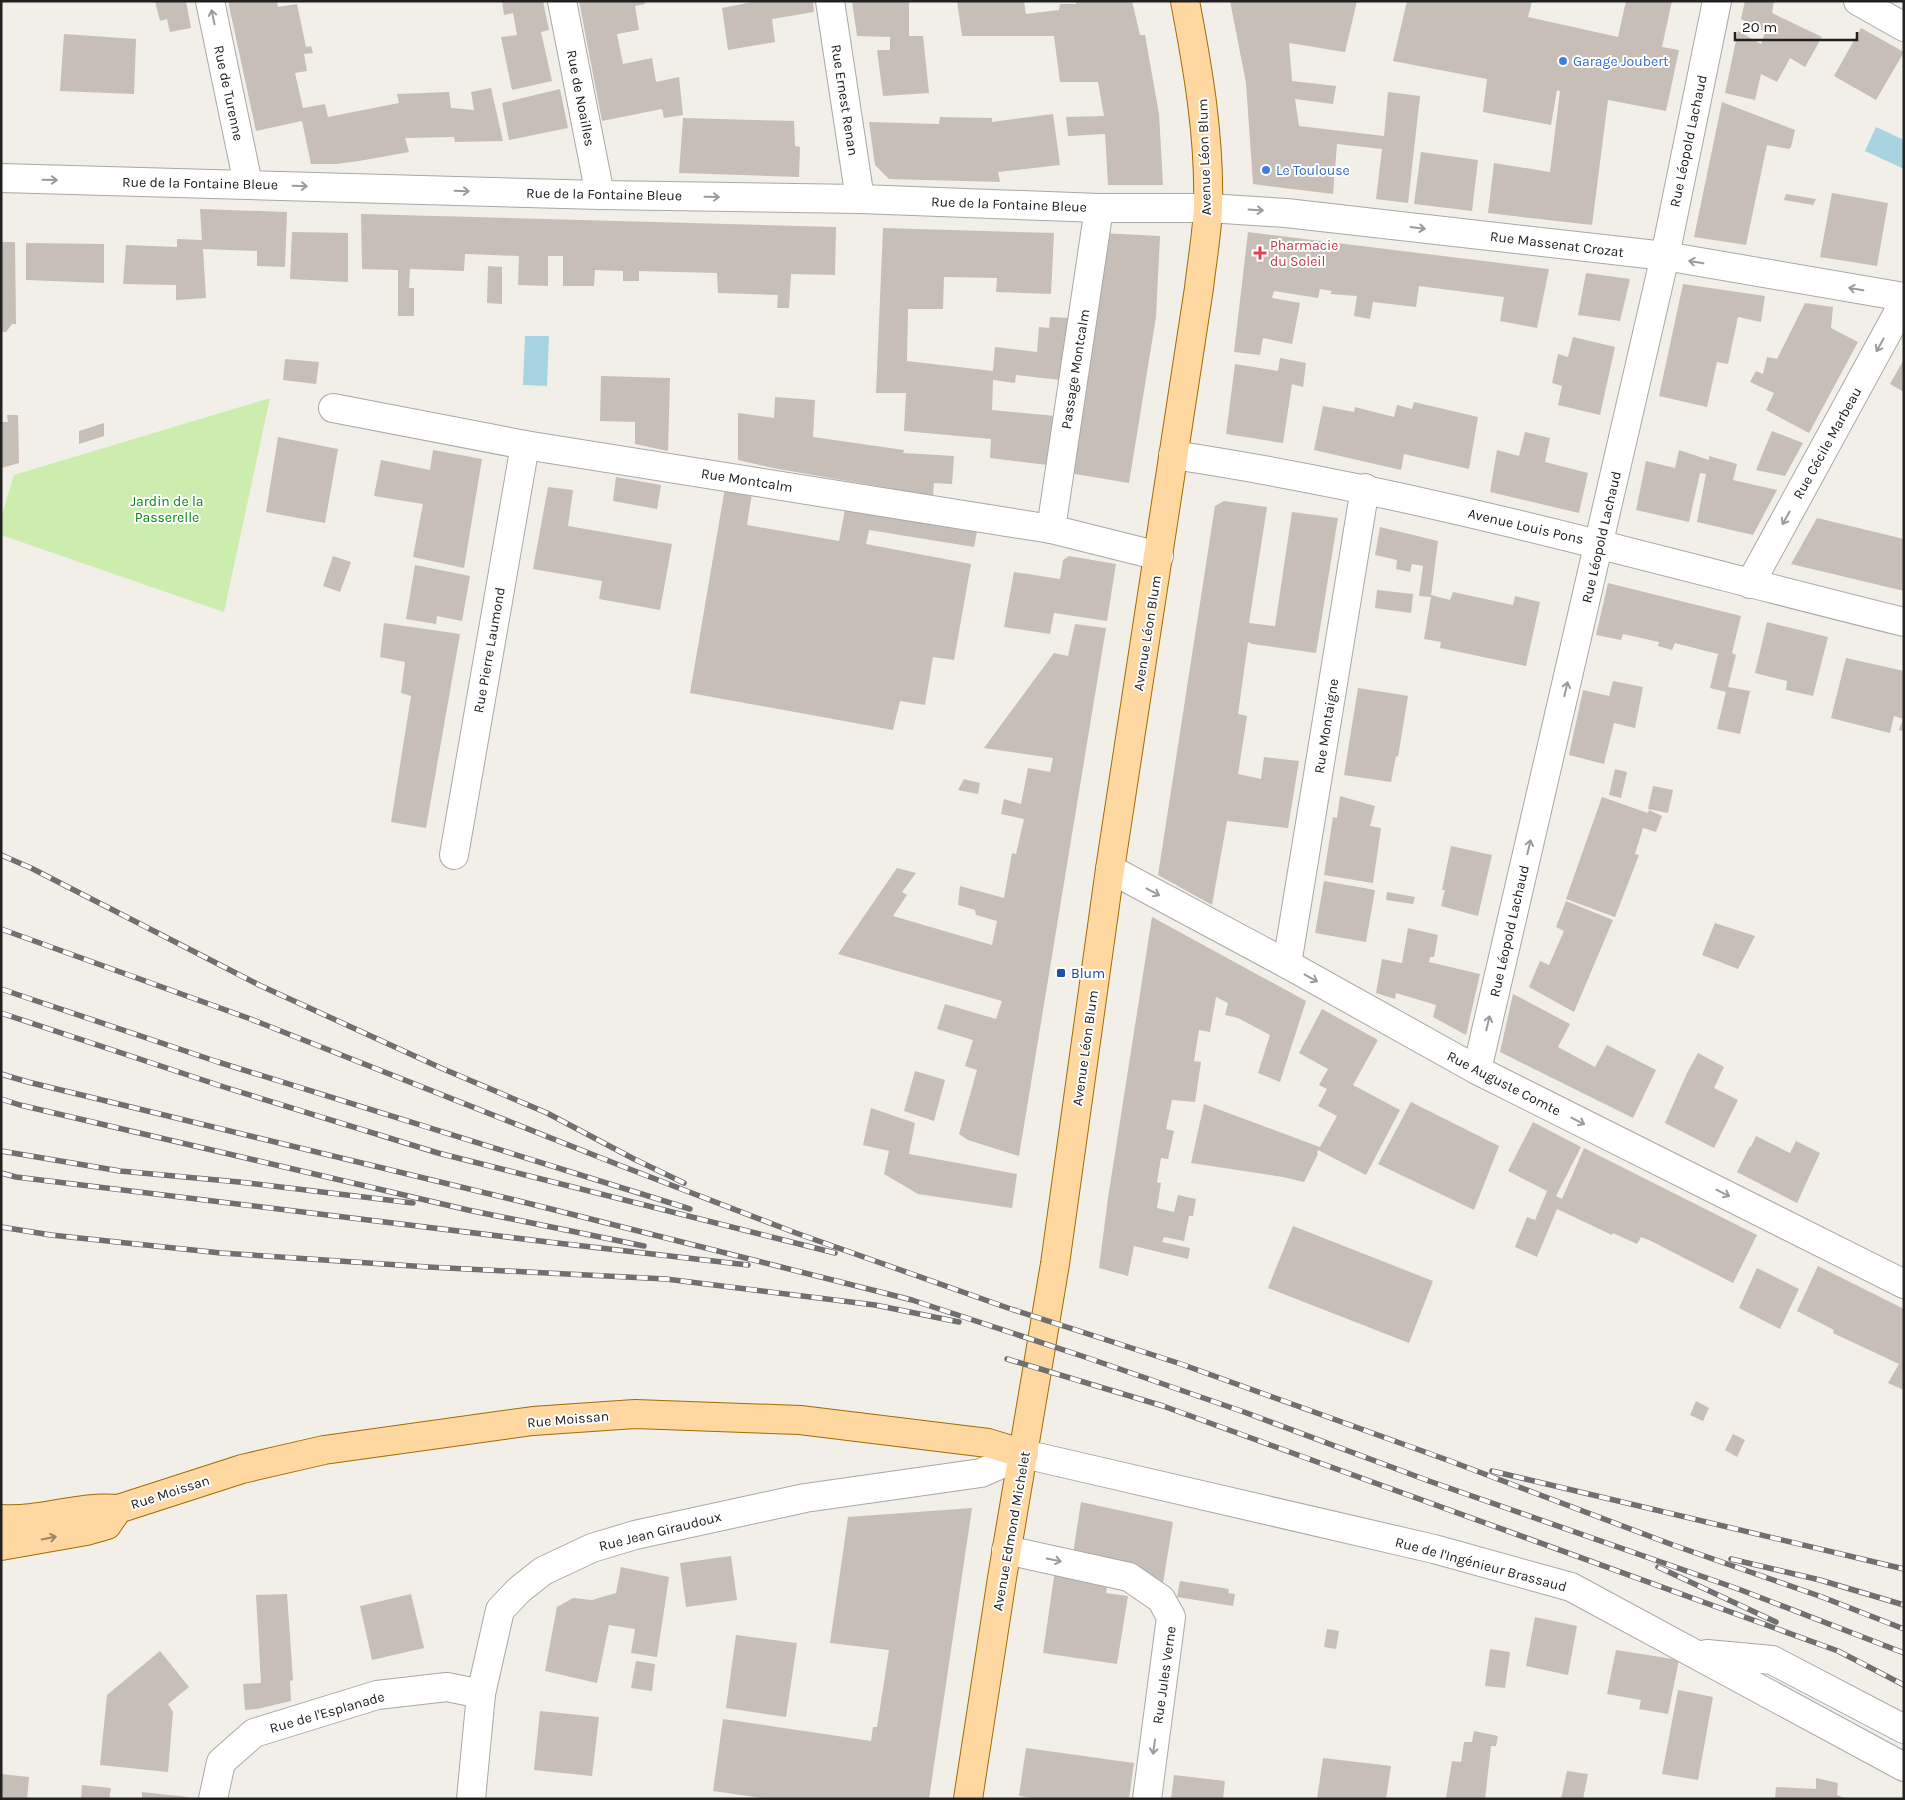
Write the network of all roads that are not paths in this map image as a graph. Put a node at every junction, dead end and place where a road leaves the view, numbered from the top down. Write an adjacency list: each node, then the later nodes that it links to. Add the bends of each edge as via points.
1 (210, 1): 9 (street, Rue de Turenne, one-way to 1)
2 (562, 1): 10 (street, Rue de Noailles)
3 (830, 1): 11 (street, Rue Ernest Renan)
4 (1185, 1): 13 (main road, Avenue Léon Blum, via 1202,100)
5 (1717, 1): 14 (street, Rue Léopold Lachaud)
6 (1858, 1): 7 (street)
7 (1904, 27)
8 (1, 178): 9 (street, Rue de la Fontaine Bleue, one-way to 9)
9 (248, 184): 10 (street, Rue de la Fontaine Bleue, one-way to 10)
10 (600, 195): 11 (street, Rue de la Fontaine Bleue, one-way to 11)
11 (860, 198): 12 (street, Rue de la Fontaine Bleue)
12 (1100, 208): 13 (street, Rue de la Fontaine Bleue); 21 (street, Passage Montcalm)
13 (1208, 208): 14 (street, Rue Massenat Crozat, one-way to 14, via 1286,213); 19 (main road, Avenue Léon Blum, via 1200,288)
14 (1665, 256): 15 (street, Rue Massenat Crozat, one-way to 14); 22 (street, Rue Léopold Lachaud)
15 (1904, 297)
16 (1904, 302): 24 (street, Rue Cécile Marbeau, one-way to 24)
17 (334, 408): 18 (street, Rue Montcalm)
18 (525, 445): 21 (street, Rue Montcalm); 26 (street, Rue Pierre Laumond)
19 (1173, 455): 20 (street, Avenue Louis Pons); 23 (main road, Avenue Léon Blum)
20 (1365, 488): 22 (street, Avenue Louis Pons); 28 (street, Rue Montaigne)
21 (1051, 529): 23 (street, Rue Montcalm)
22 (1600, 543): 24 (street, Avenue Louis Pons); 29 (street, Rue Léopold Lachaud, one-way to 22)
23 (1159, 556): 27 (main road, Avenue Léon Blum)
24 (1750, 584): 25 (street, Avenue Louis Pons)
25 (1904, 622)
26 (454, 855)
27 (1110, 869): 28 (street, Rue Auguste Comte, one-way to 28); 30 (main road, Avenue Léon Blum)
28 (1287, 964): 29 (street, Rue Auguste Comte, one-way to 29)
29 (1476, 1070): 31 (street, Rue Auguste Comte, one-way to 31)
30 (1055, 1264): 32 (main road, Avenue Edmond Michelet)
31 (1904, 1284)
32 (1024, 1454): 33 (main road, Rue Moissan, via 988,1443 800,1420 635,1414 533,1421 324,1450 242,1469); 36 (main road, Avenue Edmond Michelet); 37 (street, Rue de l'Ingénieur Brassaud, via 1434,1549 1571,1587); 38 (street, Rue Jean Giraudoux, via 981,1473 806,1498 662,1529 592,1548 543,1571 518,1590 500,1610)
33 (118, 1508): 34 (main road, Rue Moissan, via 99,1507 41,1517); 35 (main road, Rue Moissan, one-way to 33, via 107,1525)
34 (1, 1519)
35 (1, 1546)
36 (1006, 1550): 43 (main road, Avenue Edmond Michelet); 44 (street, Rue Jules Verne, one-way to 44, via 1129,1576 1161,1599 1171,1617)
37 (1694, 1653): 39 (street, via 1772,1660); 40 (street, Rue de l'Ingénieur Brassaud)
38 (481, 1694): 41 (street, Rue de l'Esplanade, via 447,1687 377,1695 254,1733 221,1762); 42 (street, Rue Jean Giraudoux)
39 (1904, 1729)
40 (1904, 1767)
41 (213, 1799)
42 (472, 1799)
43 (968, 1799)
44 (1147, 1799)

